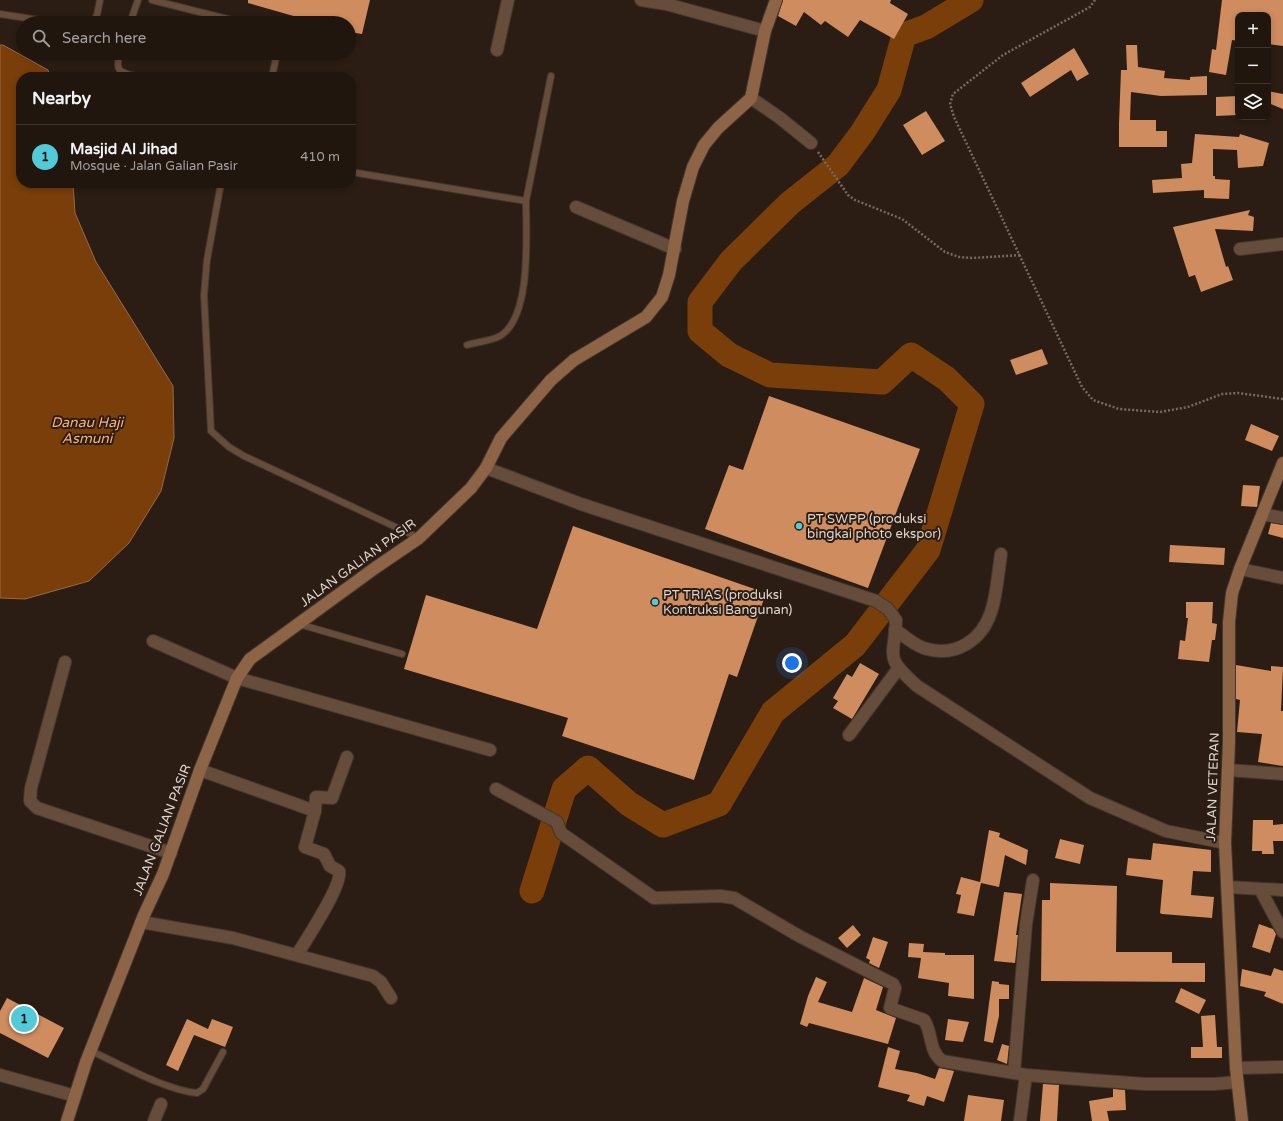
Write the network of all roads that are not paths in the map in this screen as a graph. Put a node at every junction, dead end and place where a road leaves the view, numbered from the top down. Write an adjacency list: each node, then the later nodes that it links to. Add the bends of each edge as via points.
1 (100, 0): 10 (lane)
2 (138, 0): 11 (lane)
3 (152, 0): 12 (lane)
4 (508, 0): 14 (street)
5 (641, 0): 7 (street)
6 (776, 0): 13 (street)
7 (666, 2): 13 (street)
8 (0, 14): 9 (lane)
9 (16, 16)
10 (96, 16)
11 (132, 16)
12 (215, 16)
13 (765, 31): 20 (street)
14 (497, 50)
15 (118, 60): 17 (lane, via 116,65)
16 (276, 60): 18 (lane)
17 (122, 72)
18 (273, 72)
19 (551, 76): 24 (lane)
20 (751, 98): 21 (street); 27 (street, JALAN GALIAN PASIR, via 718,128 704,145 693,167 683,201)
21 (812, 144)
22 (356, 173): 24 (lane)
23 (219, 188): 34 (lane, via 204,295 211,431 244,456)
24 (526, 201): 29 (lane, via 525,282 515,318 500,336)
25 (576, 207): 27 (street)
26 (1283, 244): 28 (street)
27 (675, 249): 31 (street, JALAN GALIAN PASIR, via 662,297 646,317 574,360 551,380 502,438)
28 (1240, 249)
29 (467, 345)
30 (1283, 463): 32 (street, JALAN VETERAN)
31 (486, 468): 34 (street, JALAN GALIAN PASIR, via 471,488); 39 (street, via 581,504 876,601 888,609 896,620)
32 (1262, 514): 33 (street); 36 (street, JALAN VETERAN)
33 (1283, 518)
34 (419, 538): 38 (street, JALAN GALIAN PASIR)
35 (1001, 554): 39 (street, via 991,612 977,638 964,647 950,650 925,649)
36 (1240, 569): 37 (street); 49 (street, JALAN VETERAN, via 1232,592 1229,622)
37 (1283, 578)
38 (299, 624): 41 (lane); 44 (street, JALAN GALIAN PASIR, via 250,659)
39 (895, 630): 43 (street, via 892,649)
40 (153, 641): 44 (street)
41 (402, 654)
42 (65, 662): 54 (street, via 31,788 30,801 37,808)
43 (898, 669): 45 (street); 53 (street, via 917,686 1090,798 1166,831)
44 (237, 678): 46 (street); 48 (street, JALAN GALIAN PASIR)
45 (849, 734)
46 (490, 750)
47 (347, 757): 52 (street, via 332,798 316,797)
48 (200, 770): 52 (street); 54 (street, JALAN GALIAN PASIR)
49 (1228, 770): 50 (street); 53 (street, JALAN VETERAN)
50 (1283, 774)
51 (496, 789): 67 (street, via 554,820 561,833 649,896 734,898 799,936 893,984 895,988 890,1008 924,1020 934,1050 942,1061)
52 (315, 810): 61 (street, via 305,847 324,854 330,866 339,871 340,876)
53 (1225, 843): 56 (street, JALAN VETERAN)
54 (171, 853): 59 (street, JALAN GALIAN PASIR)
55 (1034, 880): 67 (street, via 1026,924)
56 (1227, 887): 57 (street); 66 (street, JALAN VETERAN)
57 (1260, 889): 58 (street); 60 (street)
58 (1283, 890)
59 (141, 922): 61 (street, via 233,938); 63 (street, JALAN GALIAN PASIR)
60 (1283, 932)
61 (297, 955): 62 (street, via 372,976 381,982)
62 (391, 998)
63 (92, 1051): 64 (lane, via 171,1087 197,1093 203,1089); 71 (street, JALAN GALIAN PASIR)
64 (223, 1052)
65 (1283, 1067): 66 (street)
66 (1236, 1068): 70 (street, JALAN VETERAN)
67 (1014, 1073): 69 (street)
68 (0, 1075): 71 (street)
69 (1026, 1075): 70 (street, via 1146,1084); 75 (street)
70 (1237, 1082): 76 (street, JALAN VETERAN)
71 (75, 1096): 73 (street, JALAN GALIAN PASIR)
72 (161, 1104): 74 (street)
73 (67, 1121)
74 (154, 1121)
75 (1020, 1121)
76 (1242, 1121)

